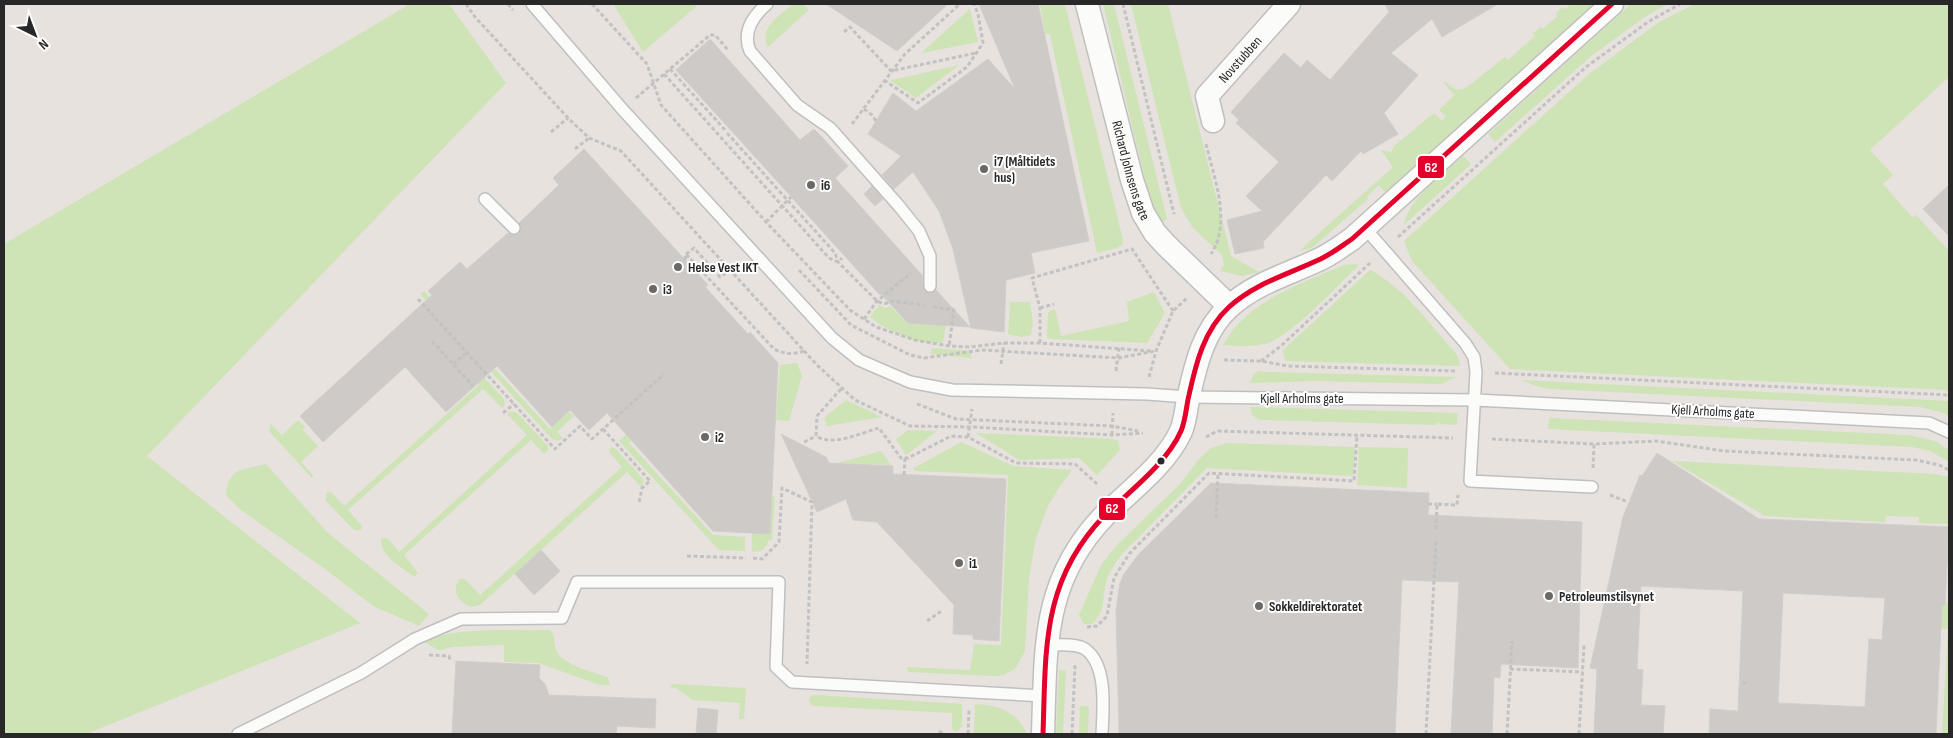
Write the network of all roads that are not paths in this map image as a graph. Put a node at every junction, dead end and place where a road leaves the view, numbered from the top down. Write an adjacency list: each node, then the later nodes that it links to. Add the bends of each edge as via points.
1 (532, 4): 12 (lane, Kjell Arholms gate, via 623,110 832,338 859,360 910,382 952,390)
2 (767, 4): 10 (lane, via 746,33 750,51 797,105 830,128 919,231 930,256)
3 (1087, 4): 11 (street, Richard Johnsens gate, via 1143,213 1167,246)
4 (1289, 4): 6 (street, Novstubben, via 1207,96)
5 (1612, 4): 9 (street)
6 (1209, 131)
7 (485, 199): 8 (lane)
8 (514, 228)
9 (1365, 228): 11 (street, via 1332,253 1252,289); 13 (lane, via 1474,356)
10 (930, 286)
11 (1230, 306): 12 (street, via 1208,334 1197,359)
12 (1188, 397): 13 (lane, Kjell Arholms gate); 16 (street, via 1180,433 1165,456 1090,532 1072,557 1057,592)
13 (1475, 400): 14 (lane, Kjell Arholms gate, via 1928,423); 15 (lane, via 1470,482)
14 (1949, 432)
15 (1592, 487)
16 (1047, 645): 17 (street); 20 (lane, via 1085,649 1098,668 1102,684)
17 (1044, 696): 18 (lane, via 792,682 776,668 779,582 577,582 562,618 461,619 415,639 367,670); 19 (street)
18 (238, 734)
19 (1043, 734)
20 (1102, 734)

